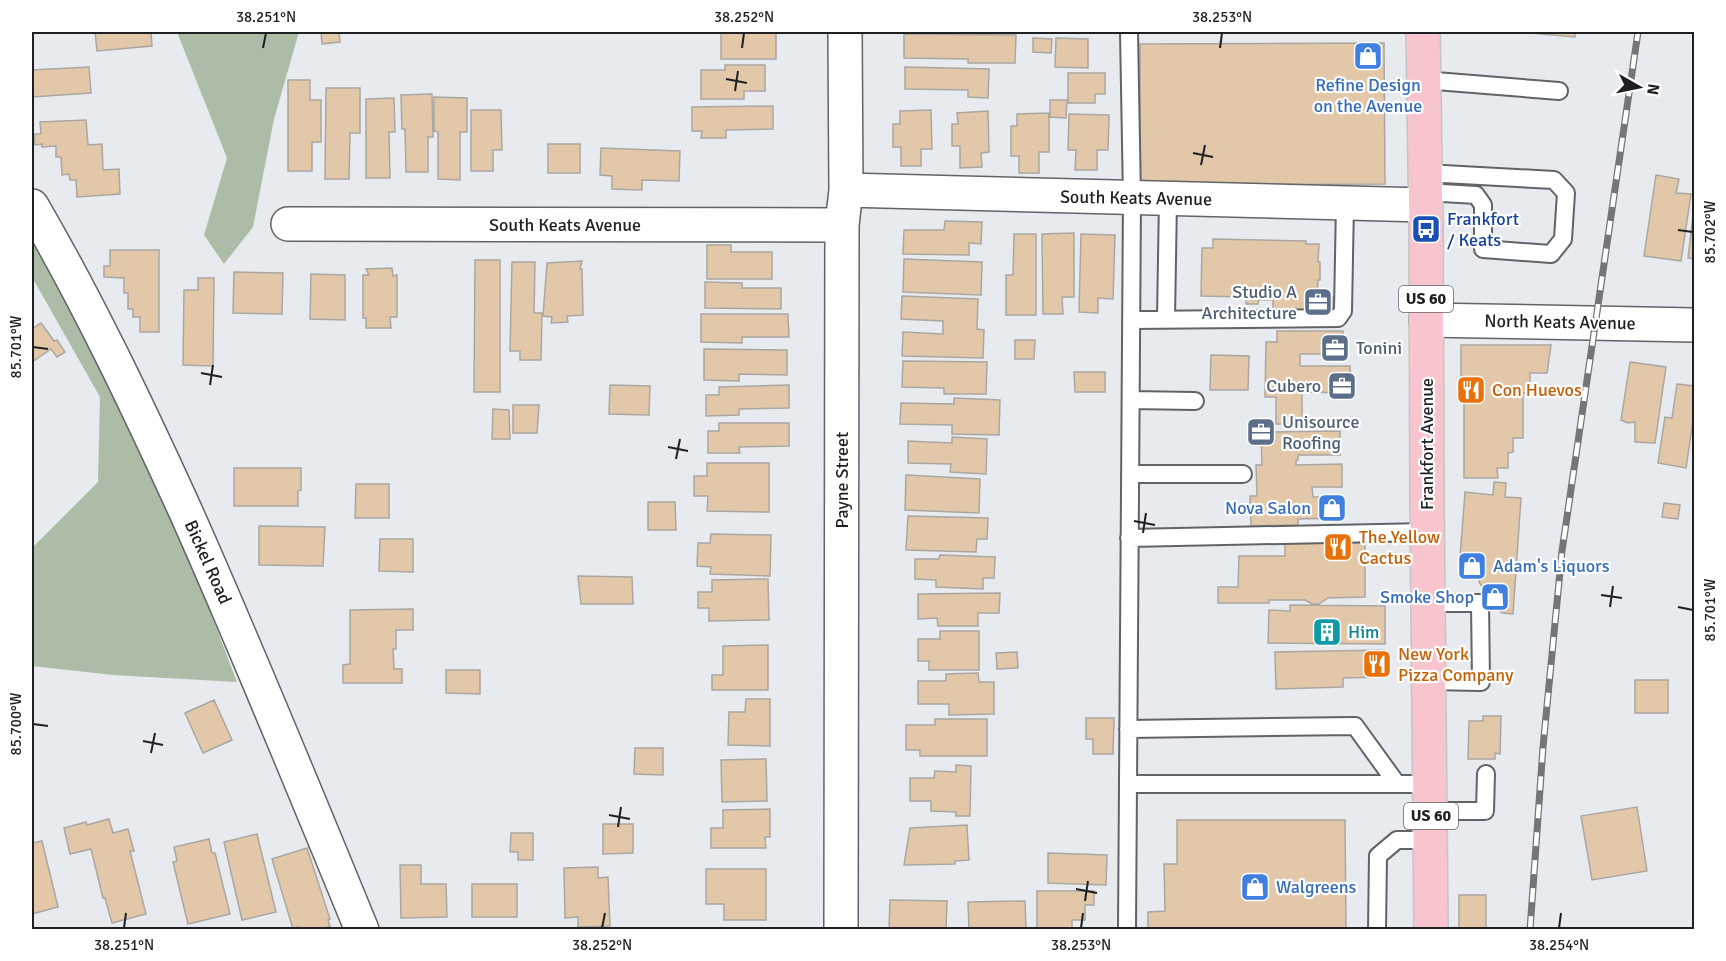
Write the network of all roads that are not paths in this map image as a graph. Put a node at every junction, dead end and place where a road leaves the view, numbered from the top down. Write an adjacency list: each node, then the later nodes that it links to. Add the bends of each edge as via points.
1 (844, 32): 7 (street, Payne Street)
2 (1129, 32): 9 (lane)
3 (1423, 32): 4 (main road, Frankfort Avenue / US 60)
4 (1423, 80): 5 (lane); 8 (main road, Frankfort Avenue / US 60)
5 (1559, 91)
6 (1493, 177): 8 (lane); 12 (lane); 12 (lane, via 1554,180 1566,193 1563,239 1551,254 1483,249)
7 (846, 190): 9 (street, South Keats Avenue); 15 (street, Payne Street)
8 (1425, 190): 11 (street, South Keats Avenue); 12 (lane, via 1476,195); 18 (main road, Frankfort Avenue / US 60)
9 (1132, 198): 10 (street, South Keats Avenue); 16 (lane)
10 (1168, 199): 11 (street, South Keats Avenue); 17 (lane)
11 (1345, 203): 17 (lane, via 1342,310 1338,318)
12 (1483, 205)
13 (32, 206): 33 (street, Bickel Road, via 137,405 225,602)
14 (288, 224): 15 (street, South Keats Avenue)
15 (842, 225): 34 (street, Payne Street)
16 (1131, 320): 17 (lane); 20 (lane)
17 (1166, 320)
18 (1426, 320): 19 (street, North Keats Avenue); 24 (main road, Frankfort Avenue / US 60)
19 (1695, 325)
20 (1131, 400): 21 (lane); 22 (lane)
21 (1195, 401)
22 (1130, 474): 23 (lane); 25 (lane)
23 (1244, 474)
24 (1428, 532): 25 (lane); 26 (main road, Frankfort Avenue / US 60)
25 (1130, 538): 28 (lane)
26 (1428, 603): 27 (main road, Frankfort Avenue / US 60); 27 (lane, via 1480,603 1481,682)
27 (1428, 681): 32 (main road, Frankfort Avenue / US 60)
28 (1128, 729): 30 (lane); 31 (lane, via 1355,726)
29 (1486, 774): 32 (lane, via 1485,811)
30 (1128, 784): 31 (lane); 35 (lane)
31 (1397, 784): 32 (lane)
32 (1430, 812): 36 (lane, via 1378,856); 37 (main road, Frankfort Avenue / US 60)
33 (362, 930)
34 (841, 930)
35 (1127, 930)
36 (1377, 930)
37 (1431, 930)

